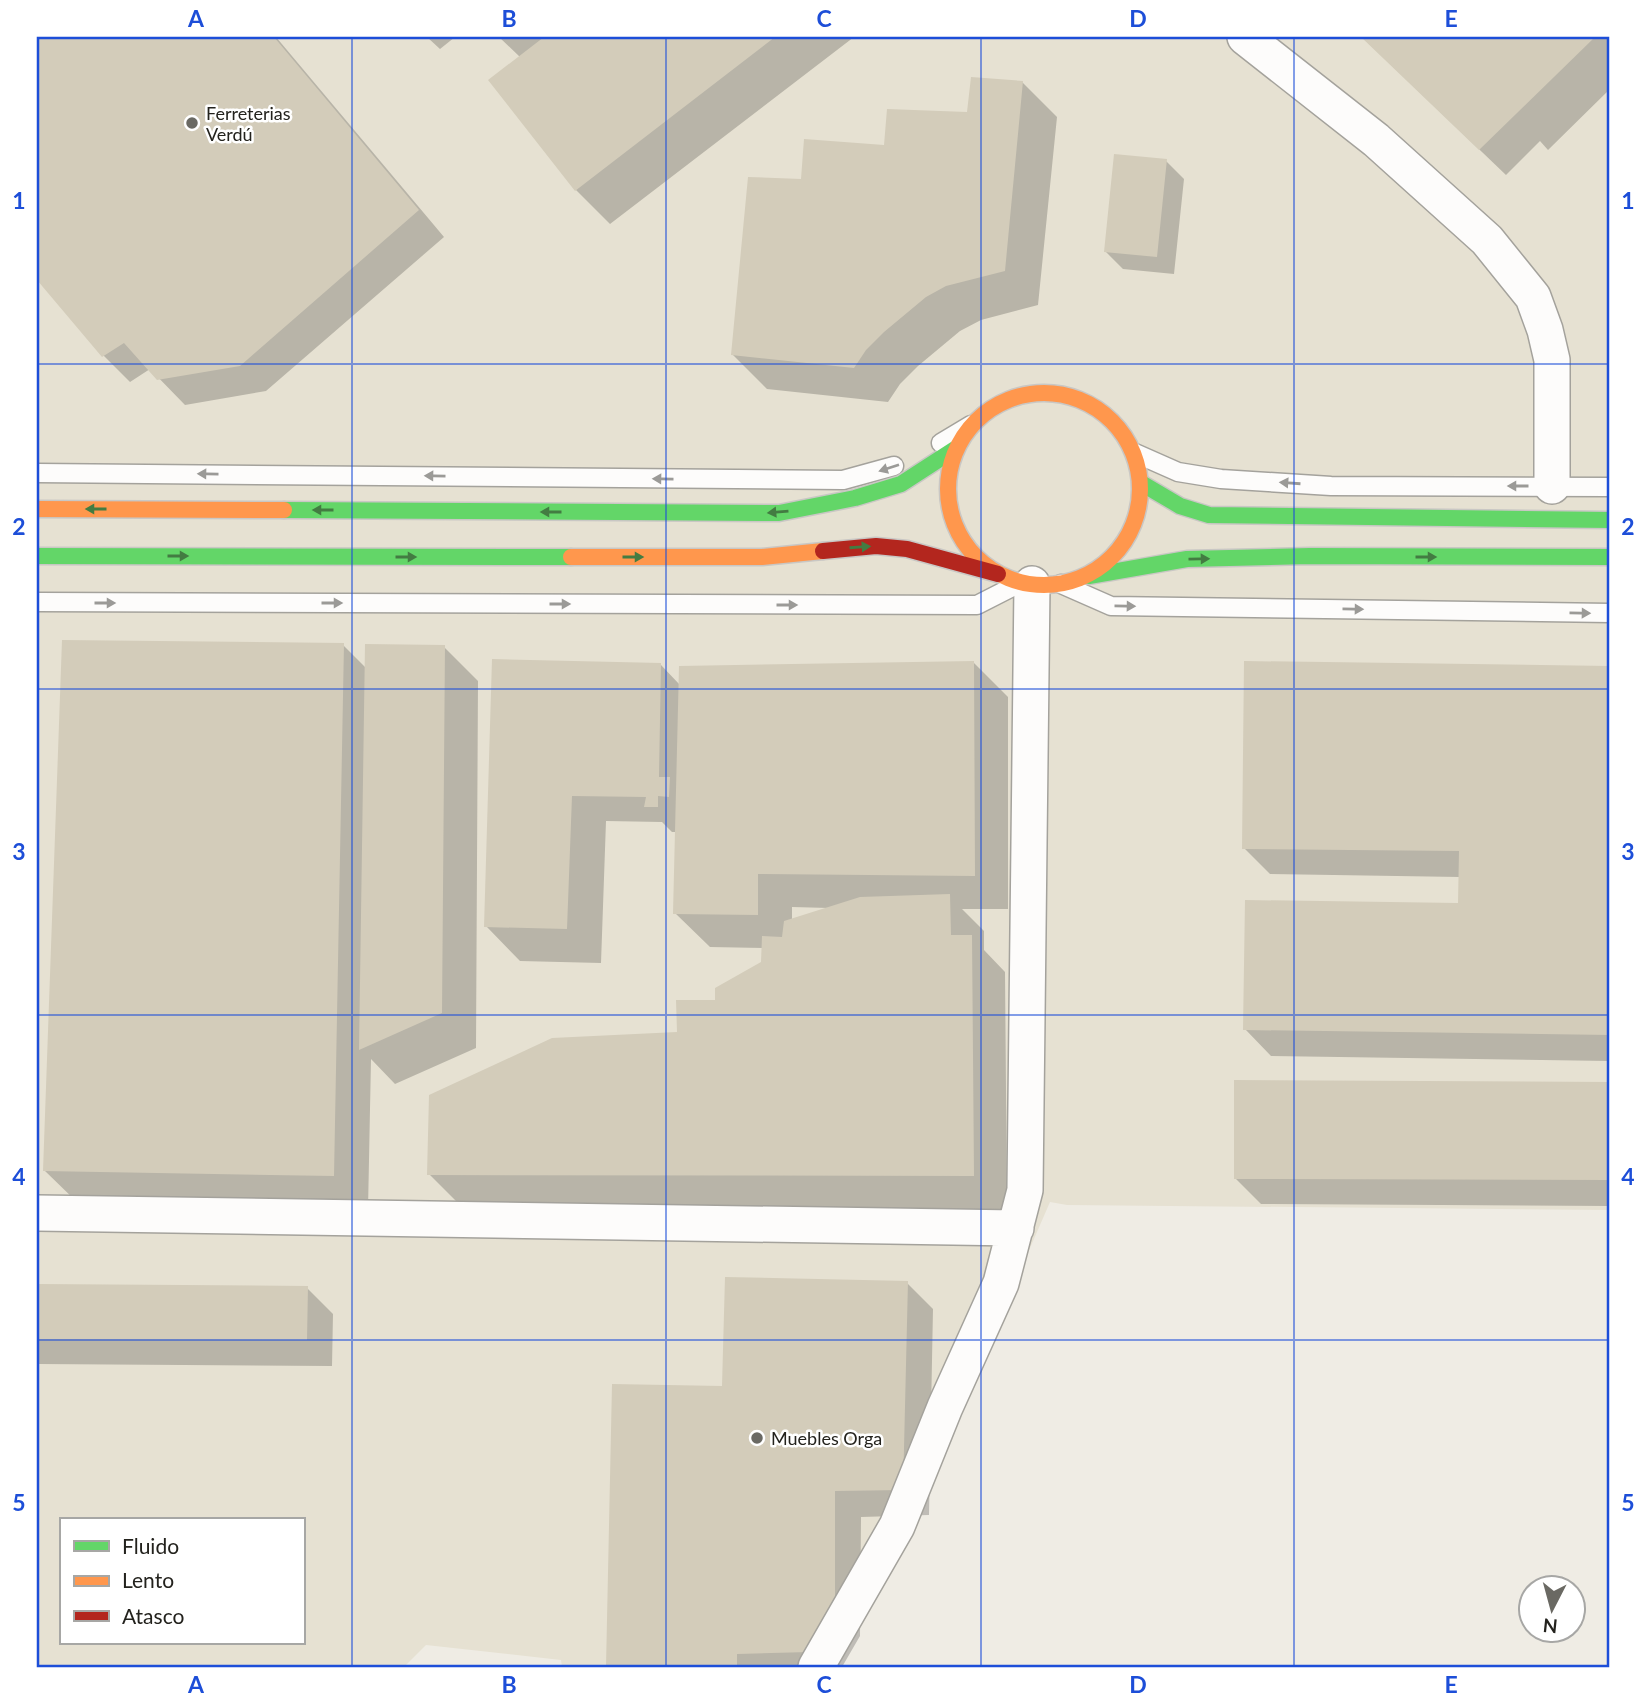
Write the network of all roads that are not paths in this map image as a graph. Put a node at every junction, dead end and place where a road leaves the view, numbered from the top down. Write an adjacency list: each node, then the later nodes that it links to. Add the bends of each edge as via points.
1 (1245, 37): 7 (street, via 1376,140 1477,230 1533,297 1552,360)
2 (971, 425): 3 (main road); 4 (main road, via 996,404 1027,393 1060,393 1091,404 1117,425); 5 (lane, one-way to 5, via 908,461 843,480)
3 (955, 449): 9 (main road, one-way to 9, via 901,484 779,513); 13 (main road, via 947,477 948,505 957,532 975,556)
4 (1135, 453): 6 (main road); 7 (lane, one-way to 4, via 1331,486 1221,479 1178,472)
5 (37, 473)
6 (1141, 482): 10 (main road, via 1180,506 1209,515); 14 (main road, via 1136,517 1120,548)
7 (1552, 486): 8 (lane)
8 (1610, 487)
9 (37, 509)
10 (1610, 520)
11 (37, 556): 13 (main road, one-way to 13, via 762,557 876,546 907,549)
12 (1610, 557): 14 (main road, one-way to 12, via 1186,559)
13 (998, 573): 15 (main road)
14 (1083, 577): 15 (main road)
15 (1039, 583): 16 (lane, one-way to 15, via 977,605); 17 (lane, one-way to 17, via 1111,606); 19 (street, via 1025,1190)
16 (37, 602)
17 (1610, 613)
18 (37, 1213): 19 (street)
19 (1016, 1228): 20 (street, via 1000,1283 897,1526)
20 (816, 1667)

